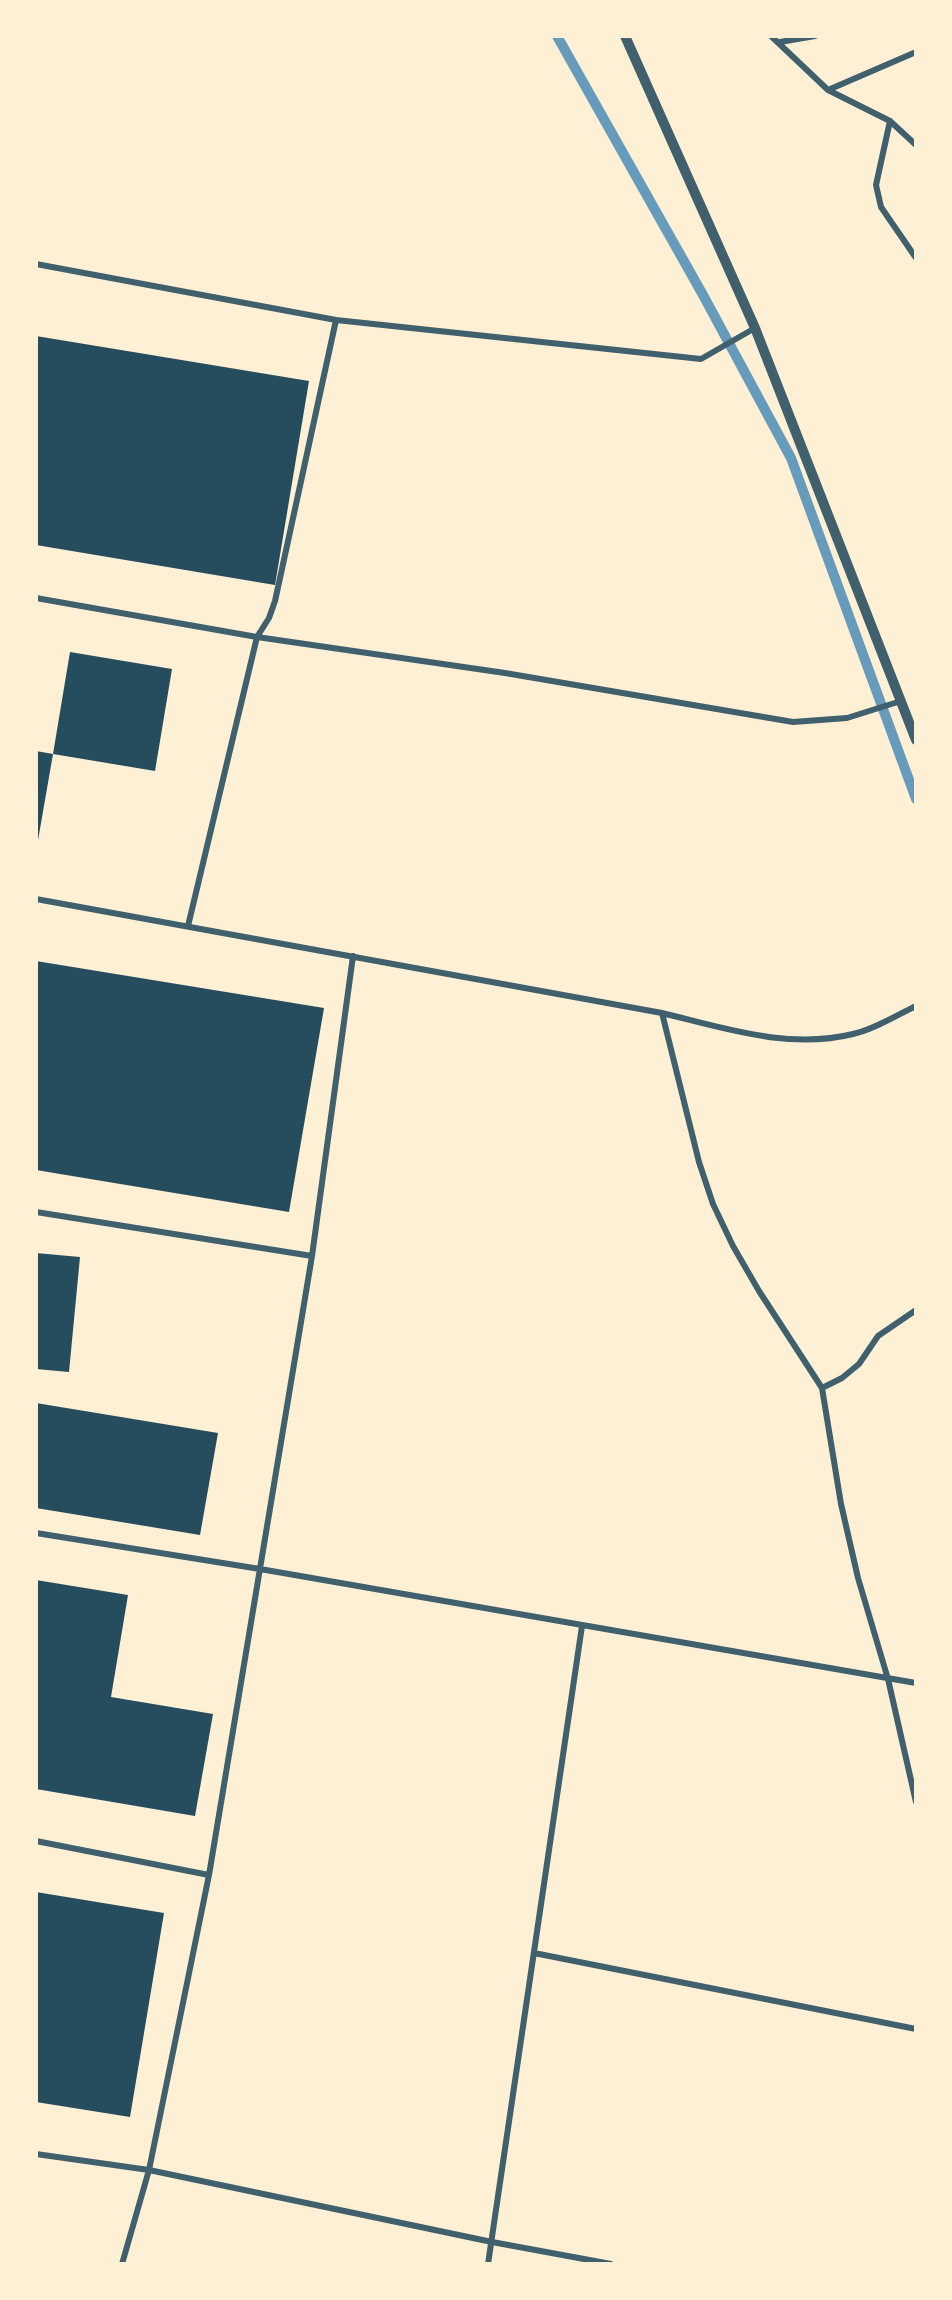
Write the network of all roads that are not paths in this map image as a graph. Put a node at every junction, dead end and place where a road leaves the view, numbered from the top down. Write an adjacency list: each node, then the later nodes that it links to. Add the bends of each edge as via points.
1 (625, 36): 12 (street)
2 (771, 36): 4 (street)
3 (815, 36): 4 (street)
4 (780, 42): 6 (street)
5 (916, 52): 6 (street)
6 (828, 90): 7 (street)
7 (890, 121): 8 (street); 9 (street, via 876,185 881,207)
8 (916, 145)
9 (916, 258)
10 (36, 264): 11 (street)
11 (336, 320): 12 (street, via 701,359); 14 (street, via 275,601)
12 (755, 328): 15 (street)
13 (36, 598): 14 (street)
14 (257, 636): 15 (street, via 793,722 848,718); 18 (street)
15 (902, 701): 16 (street)
16 (916, 740)
17 (36, 899): 18 (street)
18 (188, 926): 19 (street)
19 (353, 956): 21 (street); 23 (street)
20 (916, 1006): 21 (street, via 854,1034 814,1039 764,1038)
21 (662, 1014): 25 (street, via 713,1204 759,1291)
22 (36, 1212): 23 (street)
23 (312, 1256): 27 (street)
24 (916, 1310): 25 (street, via 878,1336 859,1364)
25 (822, 1388): 29 (street, via 843,1515)
26 (36, 1533): 27 (street)
27 (260, 1569): 28 (street); 33 (street)
28 (582, 1626): 29 (street); 34 (street)
29 (888, 1679): 30 (street); 31 (street)
30 (916, 1683)
31 (916, 1802)
32 (36, 1840): 33 (street)
33 (208, 1875): 37 (street)
34 (534, 1953): 35 (street); 38 (street)
35 (916, 2029)
36 (36, 2154): 37 (street)
37 (148, 2170): 38 (street); 39 (street)
38 (492, 2242): 40 (street); 41 (street)
39 (122, 2264)
40 (488, 2264)
41 (611, 2264)

